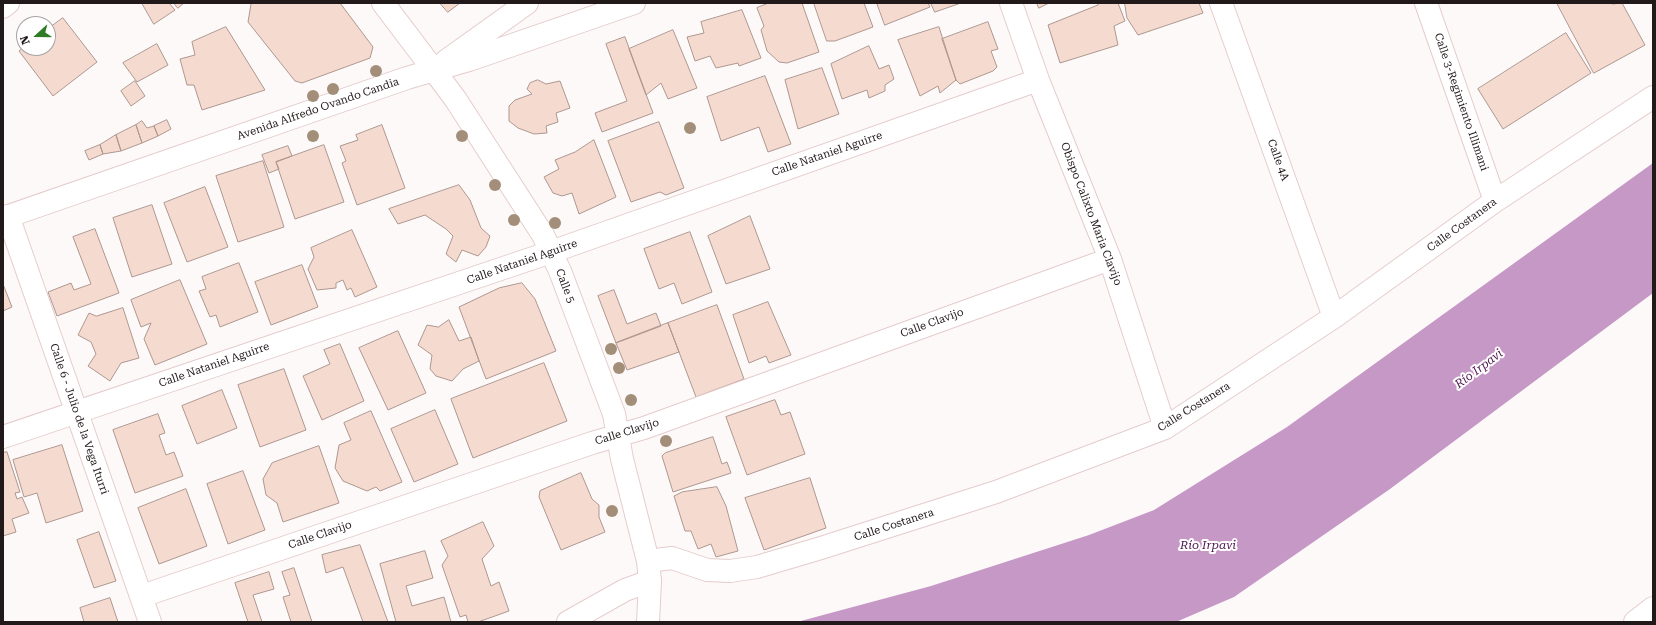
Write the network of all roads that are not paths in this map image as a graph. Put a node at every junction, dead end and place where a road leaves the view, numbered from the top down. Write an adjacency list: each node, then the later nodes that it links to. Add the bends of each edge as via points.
1 (8, 3): 8 (street)
2 (383, 3): 9 (street, Calle 5)
3 (527, 3): 9 (street)
4 (634, 3): 9 (street, Avenida Alfredo Ovando Candia, via 469,60)
5 (1012, 3): 10 (street, Obispo Calixto Maria Clavijo)
6 (1221, 3): 16 (street, Calle 4A)
7 (1426, 3): 12 (street, Calle 3-Regimiento Illimani)
8 (3, 7)
9 (433, 69): 13 (street, Avenida Alfredo Ovando Candia); 14 (street, Calle 5, via 456,100)
10 (1038, 80): 14 (street, Calle Nataniel Aguirre); 15 (street, Obispo Calixto Maria Clavijo)
11 (1653, 97): 12 (street, Calle Costanera)
12 (1495, 201): 16 (street, Calle Costanera)
13 (5, 217): 17 (street, Calle 6 - Julio de la Vega Iturri)
14 (552, 252): 17 (street, Calle Nataniel Aguirre); 19 (street, Calle 5, via 614,414)
15 (1110, 259): 18 (street, Obispo Calixto Maria Clavijo); 19 (street, Calle Clavijo)
16 (1334, 317): 18 (street, Calle Costanera)
17 (76, 411): 20 (street, Calle Nataniel Aguirre); 22 (street, Calle 6 - Julio de la Vega Iturri)
18 (1165, 428): 21 (street, Calle Costanera, via 996,492 757,566 730,571 707,570 672,558)
19 (619, 436): 21 (street, Calle 5, via 622,459); 22 (street, Calle Clavijo)
20 (3, 437)
21 (649, 571): 24 (street, Calle 5); 26 (street, Calle Costanera, via 625,590)
22 (142, 596): 25 (street, Calle 6 - Julio de la Vega Iturri)
23 (1653, 608): 27 (street)
24 (648, 616)
25 (150, 622)
26 (568, 622)
27 (1635, 622)

